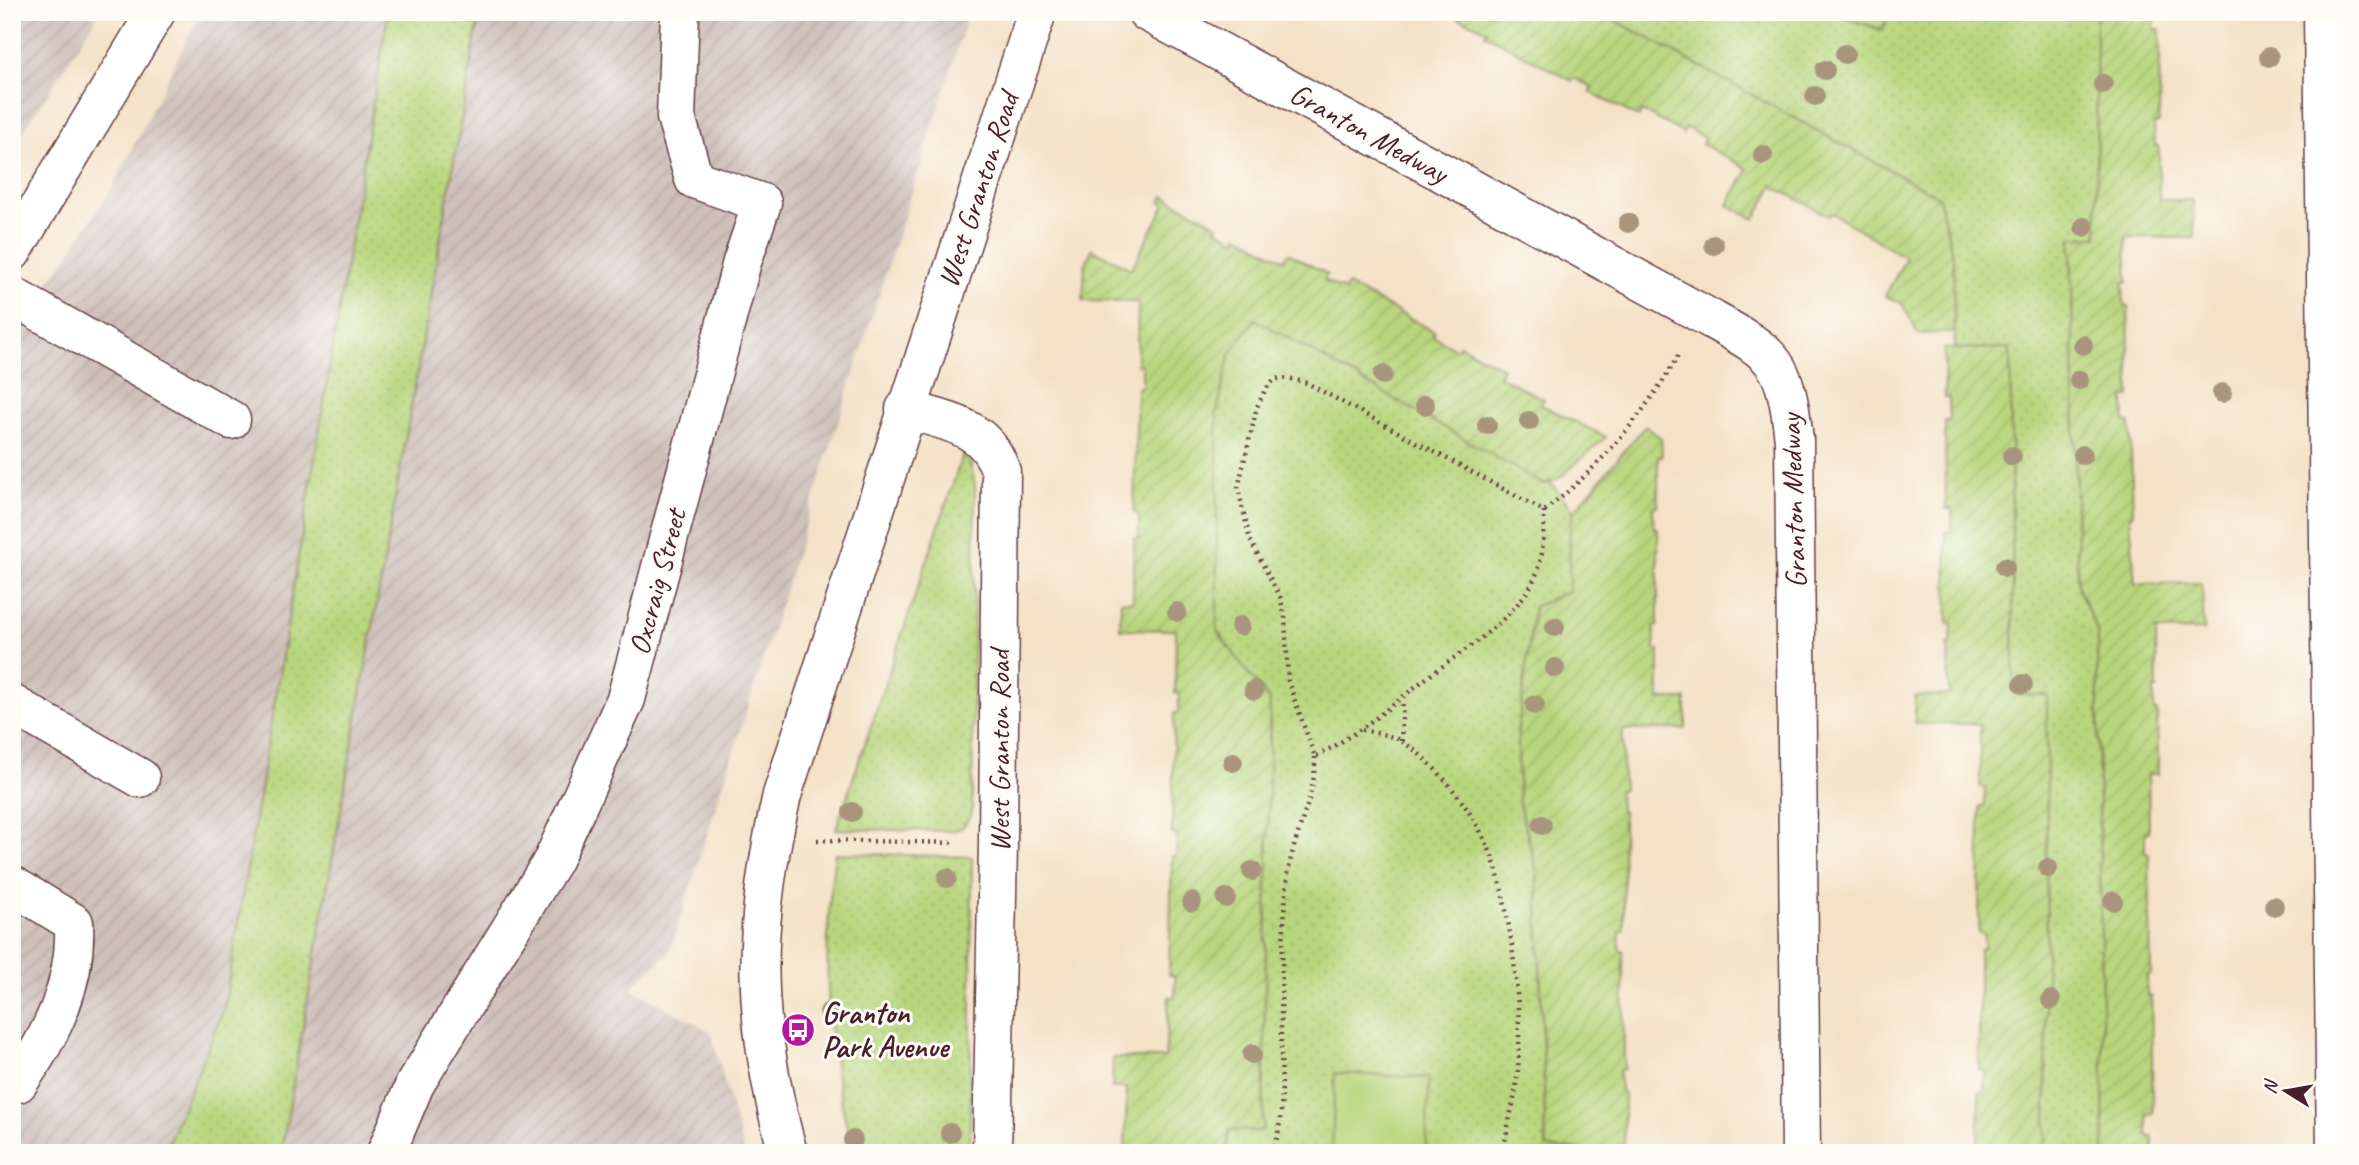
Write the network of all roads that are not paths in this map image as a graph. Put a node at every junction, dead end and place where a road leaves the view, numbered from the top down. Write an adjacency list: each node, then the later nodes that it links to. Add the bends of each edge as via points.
1 (156, 12): 6 (street)
2 (680, 12): 16 (street, Oxcraig Street, via 676,117 694,179 762,203 742,262 625,699 553,860 415,1084)
3 (1037, 12): 9 (street, West Granton Road)
4 (1147, 12): 19 (street, Granton Medway, via 1702,314 1758,346 1779,368 1789,396 1794,440)
5 (2323, 12): 8 (street)
6 (15, 242)
7 (12, 296): 10 (street)
8 (2337, 377): 14 (street)
9 (905, 408): 17 (street, West Granton Road, via 771,839 757,940 759,1004 766,1063); 18 (street, West Granton Road, via 985,440 1001,472)
10 (230, 420)
11 (12, 704): 12 (street)
12 (140, 778)
13 (12, 885): 15 (street, via 74,923 75,949 64,1000 38,1055 18,1083)
14 (2341, 982): 20 (street)
15 (12, 1084)
16 (386, 1153)
17 (788, 1153)
18 (992, 1153)
19 (1801, 1153)
20 (2336, 1153)

